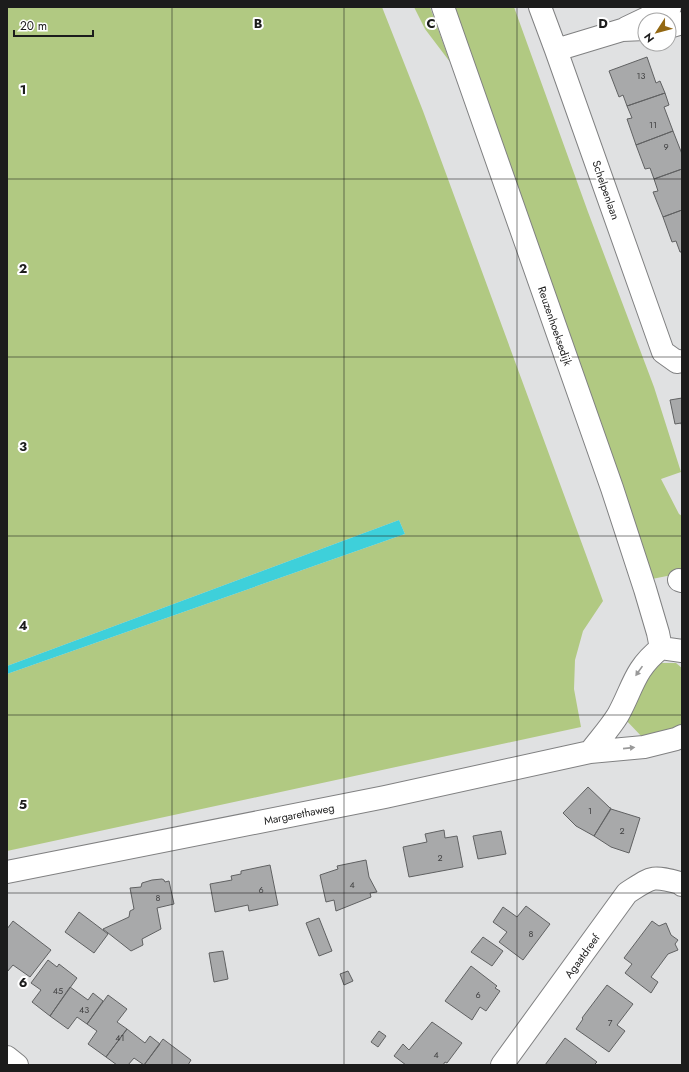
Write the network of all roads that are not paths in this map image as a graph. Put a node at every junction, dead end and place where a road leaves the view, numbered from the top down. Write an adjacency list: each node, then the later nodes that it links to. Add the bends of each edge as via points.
1 (443, 7): 8 (street, Reuzenhoeksedijk, via 612,488)
2 (540, 7): 6 (street, Schelpenlaan)
3 (670, 7): 5 (street)
4 (637, 29): 5 (street)
5 (622, 30): 6 (street)
6 (556, 50): 7 (street, Schelpenlaan, via 663,352 677,362)
7 (682, 361)
8 (661, 648): 9 (street); 11 (street, one-way to 11, via 649,657 635,676 618,715)
9 (682, 651)
10 (682, 736): 11 (street, Margarethaweg, one-way to 10, via 644,746)
11 (590, 752): 12 (street, Margarethaweg, via 385,797)
12 (7, 872)
13 (681, 884): 16 (street, Agaatdreef, via 662,878 650,878 627,893)
14 (7, 1057): 15 (street)
15 (17, 1065)
16 (502, 1065)

